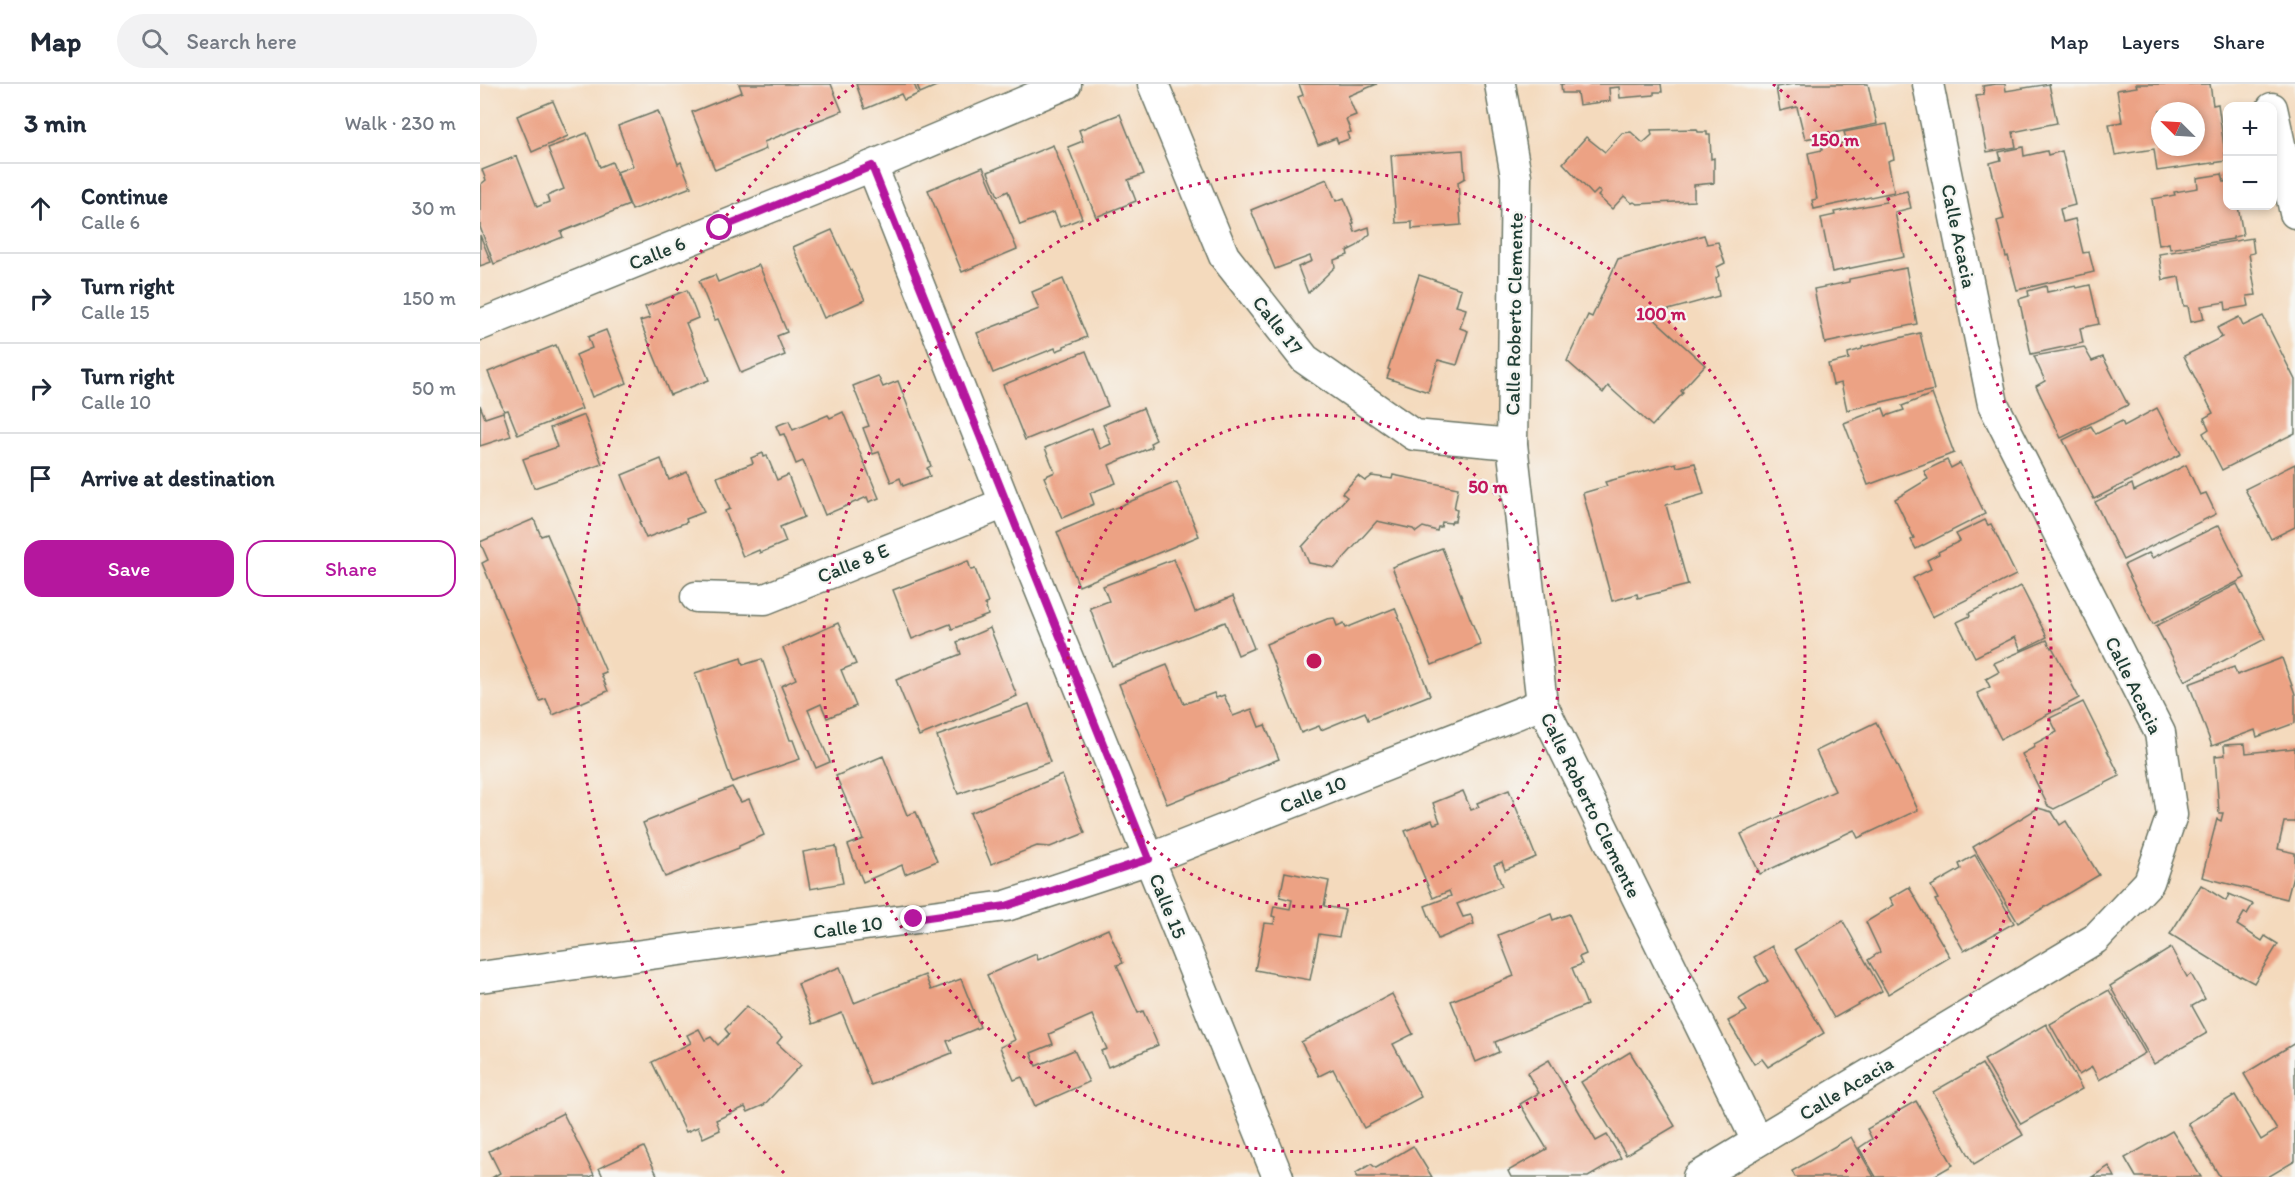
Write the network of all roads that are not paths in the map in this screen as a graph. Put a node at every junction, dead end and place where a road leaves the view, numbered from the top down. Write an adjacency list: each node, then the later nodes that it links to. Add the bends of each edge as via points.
1 (1066, 84): 9 (street, Calle 6)
2 (1153, 84): 12 (street, Calle 17, via 1224,256 1305,359 1414,435)
3 (1500, 84): 12 (street, Calle Roberto Clemente, via 1516,176)
4 (1928, 84): 18 (street, Calle Acacia, via 1993,404 2160,733 2172,815 2149,882 2095,939)
5 (2267, 84): 6 (street)
6 (2271, 102)
7 (2277, 122): 8 (street)
8 (2290, 160): 10 (street)
9 (872, 166): 11 (street, Calle 6); 13 (street, Calle 15)
10 (2295, 213)
11 (480, 325)
12 (1512, 444): 15 (street, Calle Roberto Clemente)
13 (1005, 503): 14 (street, Calle 8 E, via 765,599); 16 (street, Calle 15)
14 (696, 597)
15 (1542, 704): 16 (street, Calle 10); 18 (street, Calle Roberto Clemente)
16 (1149, 859): 17 (street, Calle 10, via 1006,906); 19 (street, Calle 15)
17 (480, 977)
18 (1757, 1141): 20 (street, Calle Acacia)
19 (1278, 1177)
20 (1698, 1177)

